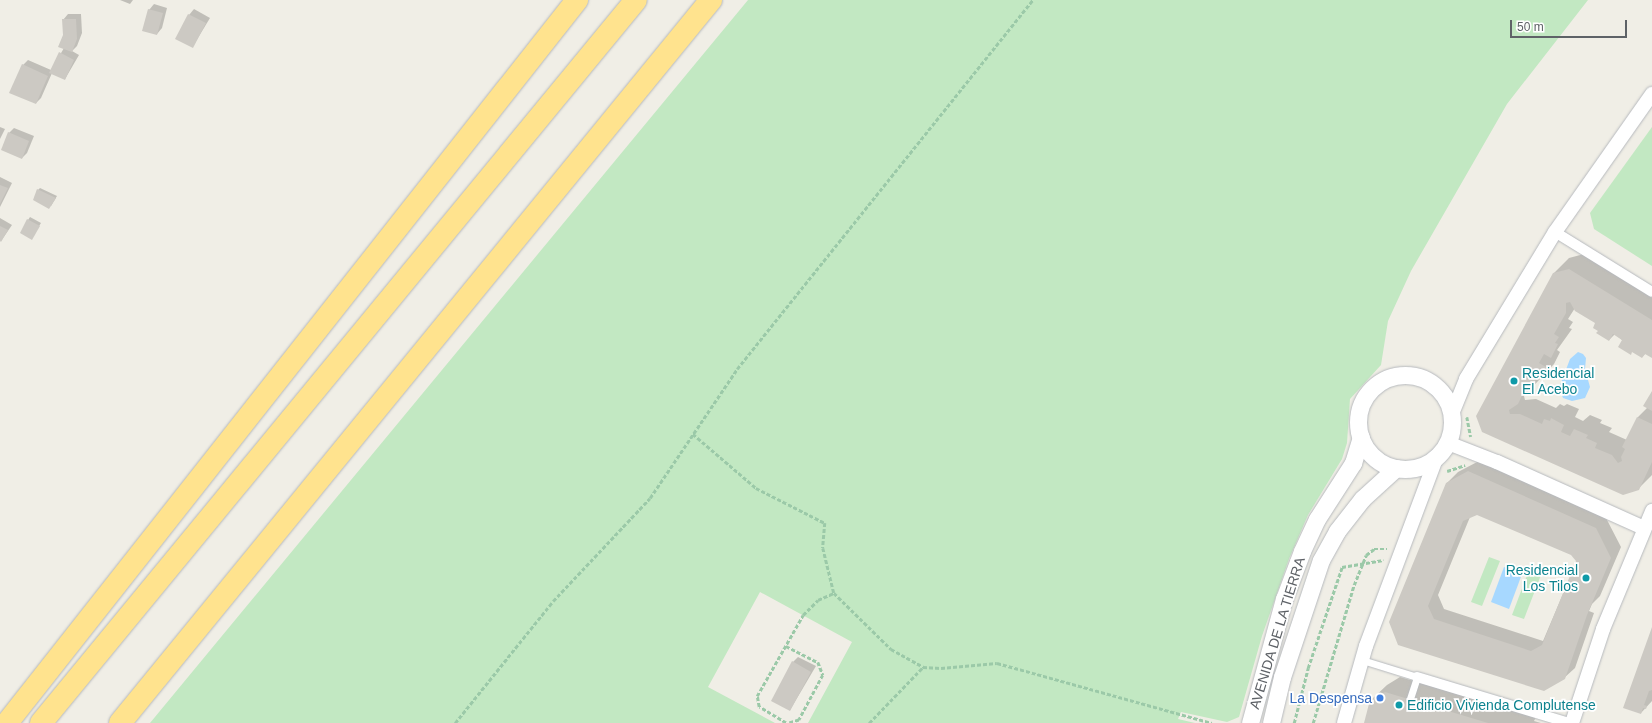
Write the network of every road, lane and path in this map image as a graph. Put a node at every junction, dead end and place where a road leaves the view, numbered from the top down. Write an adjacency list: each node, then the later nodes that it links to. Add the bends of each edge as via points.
1 (578, 0): 23 (highway)
2 (636, 0): 24 (highway)
3 (711, 0): 25 (highway)
4 (1033, 0): 9 (path, via 736,369)
5 (1652, 94): 6 (street)
6 (1555, 232): 7 (street); 8 (street, via 1466,379)
7 (1652, 292)
8 (1452, 414): 10 (street, via 1448,400 1440,388 1428,380 1412,375 1396,375 1381,381 1364,399 1359,412); 11 (street, via 1452,429)
9 (692, 434): 17 (path, via 756,488 825,523 823,548); 26 (path, via 650,498 553,601)
10 (1361, 437): 13 (street, via 1374,457); 30 (street, AVENIDA DE LA TIERRA, via 1353,463 1317,519 1302,551 1284,599)
11 (1448, 443): 12 (street); 15 (street, via 1504,465)
12 (1437, 456): 13 (street, via 1411,469); 16 (street)
13 (1396, 468): 31 (street, AVENIDA DE LA TIERRA, via 1362,499 1337,531 1321,560 1282,678)
14 (1652, 511): 15 (street)
15 (1644, 528): 35 (street, via 1603,628)
16 (1401, 553): 19 (street); 32 (path, via 1373,563 1349,564 1342,567 1308,668)
17 (834, 593): 18 (path, via 818,600 803,615); 20 (path, via 890,649)
18 (786, 646): 27 (path, via 757,696 759,707); 27 (path, via 818,662 823,675 799,720)
19 (1362, 660): 21 (lane); 33 (street)
20 (923, 667): 28 (path); 29 (path, via 997,663)
21 (1417, 677): 22 (lane); 34 (street)
22 (1410, 699)
23 (8, 723)
24 (41, 723)
25 (120, 723)
26 (454, 723)
27 (787, 723)
28 (869, 723)
29 (1212, 723)
30 (1250, 723)
31 (1271, 723)
32 (1294, 723)
33 (1344, 723)
34 (1569, 723)
35 (1572, 723)

